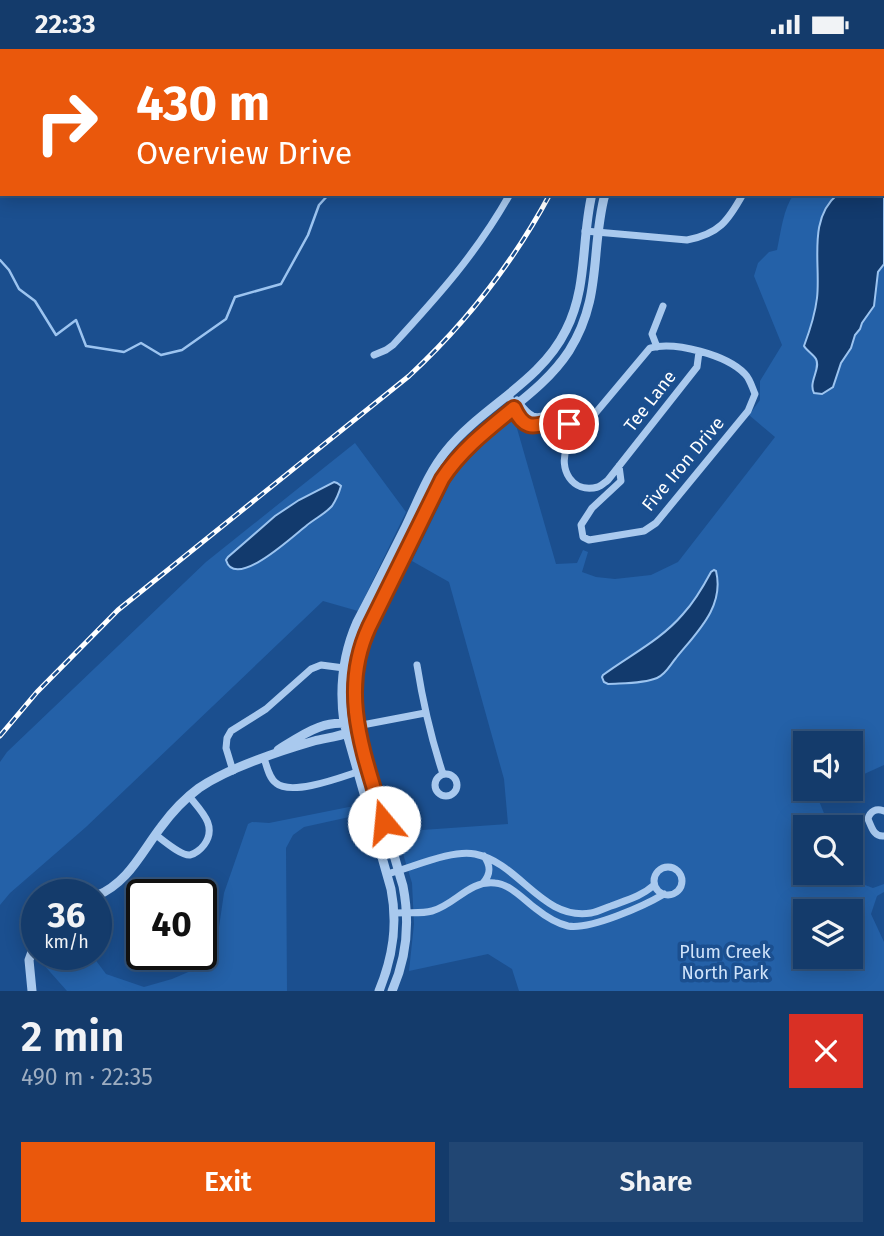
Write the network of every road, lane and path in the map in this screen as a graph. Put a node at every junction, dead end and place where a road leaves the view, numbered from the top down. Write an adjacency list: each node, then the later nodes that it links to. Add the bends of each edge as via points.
1 (509, 196): 10 (street, via 441,294 393,345)
2 (592, 196): 5 (street)
3 (605, 196): 6 (street)
4 (742, 196): 6 (street, via 724,224 701,237 687,240)
5 (585, 232): 6 (street); 11 (street, via 581,286 566,331 542,364)
6 (598, 232): 12 (street, via 593,288 583,324 561,362)
7 (663, 306): 8 (street, via 652,334)
8 (657, 347): 9 (street); 13 (street, via 650,348)
9 (699, 352): 15 (street, Tee Lane, via 697,367); 15 (street, Five Iron Drive, via 731,363 747,376 755,394 748,411 656,523 644,531 589,540 583,537 581,525 621,481)
10 (374, 355)
11 (509, 394): 12 (street); 17 (street, via 438,462 353,631)
12 (517, 405): 13 (street, via 534,416 562,411); 14 (street, via 522,421 531,426 561,421); 20 (street, via 474,440 448,469 369,627 354,682)
13 (585, 424): 14 (street)
14 (578, 432): 15 (street, via 563,456 564,472 572,481 598,487)
15 (619, 466)
16 (417, 665): 18 (street)
17 (344, 668): 19 (street); 23 (street, via 321,665 311,669 266,709 231,731 226,748)
18 (425, 713): 20 (street); 25 (street)
19 (344, 723): 20 (street); 21 (street); 22 (street, via 310,730)
20 (357, 726): 21 (street); 31 (street)
21 (346, 733): 22 (street); 24 (street)
22 (264, 758): 23 (street); 24 (street, via 271,778 284,788)
23 (233, 771): 26 (street)
24 (357, 772): 32 (street)
25 (443, 774)
26 (189, 796): 28 (street); 28 (street, via 209,825 205,845 190,855)
27 (884, 811): 29 (street, via 874,810 868,819 875,834)
28 (156, 835): 35 (street)
29 (884, 836)
30 (484, 856): 31 (street, via 453,854); 33 (street, via 490,870); 34 (street, via 553,907 570,913 592,913 646,893)
31 (399, 871): 32 (street); 37 (street)
32 (387, 874): 38 (street)
33 (482, 883): 36 (street, via 502,884 548,919 570,927 596,924); 37 (street, via 444,907)
34 (654, 884): 36 (street); 36 (street, via 661,869 677,870 681,886 675,893)
35 (112, 889)
36 (664, 894)
37 (407, 912): 38 (street); 42 (street, via 404,953)
38 (395, 913): 41 (street, via 392,950)
39 (30, 970): 40 (street)
40 (32, 991)
41 (379, 991)
42 (392, 991)

